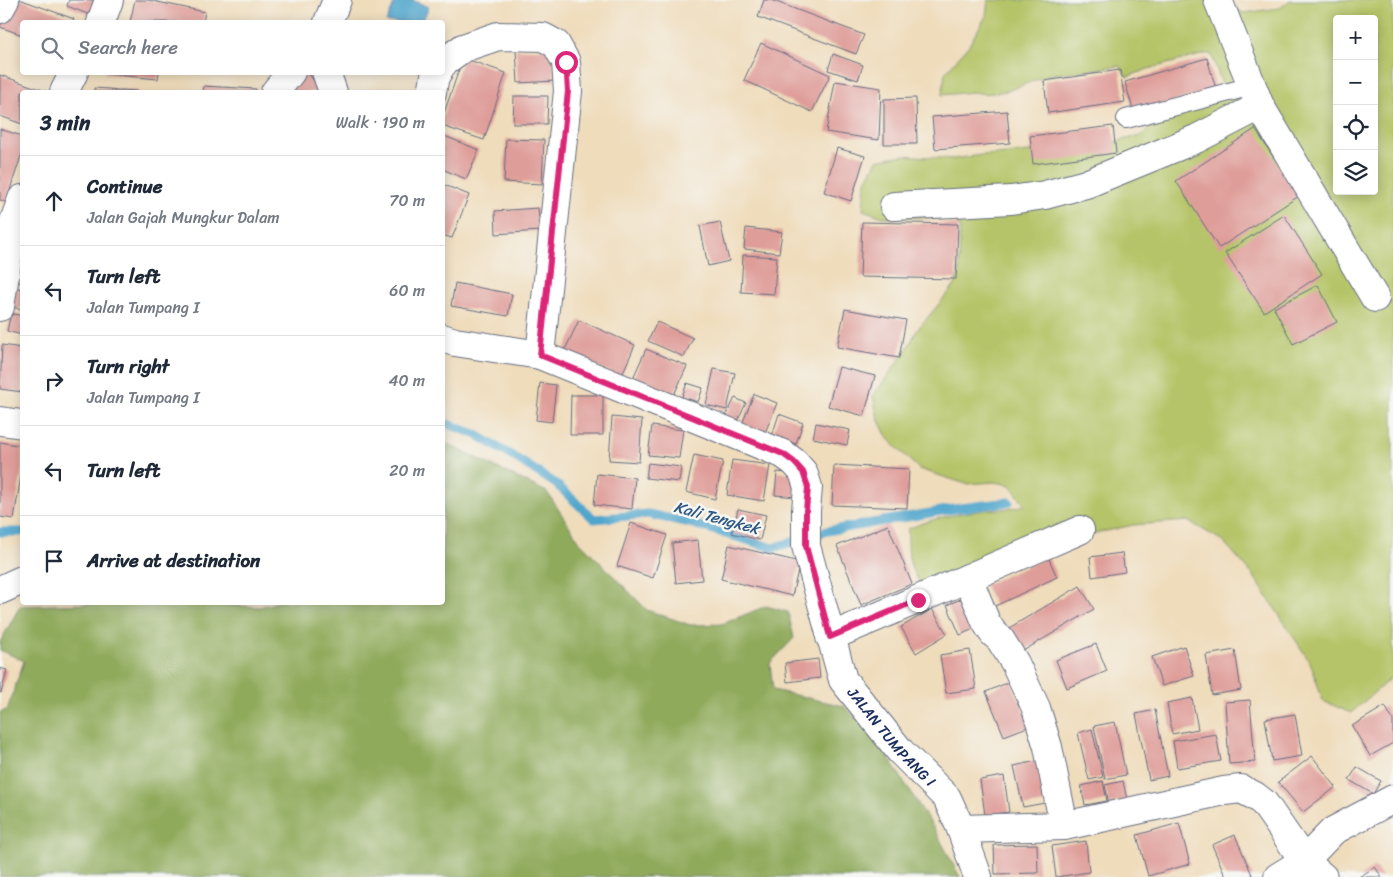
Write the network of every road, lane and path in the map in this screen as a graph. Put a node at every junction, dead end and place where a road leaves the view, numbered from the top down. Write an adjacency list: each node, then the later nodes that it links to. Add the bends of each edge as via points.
1 (5, 0): 5 (street)
2 (109, 0): 6 (street)
3 (337, 0): 7 (street)
4 (1218, 0): 17 (street)
5 (0, 9)
6 (102, 20)
7 (329, 20)
8 (445, 61): 24 (street, via 463,48 498,36 543,37 556,44 566,62 568,91)
9 (72, 75): 13 (street)
10 (289, 75): 14 (street)
11 (327, 75): 15 (street)
12 (436, 75): 16 (street)
13 (65, 90)
14 (277, 90)
15 (332, 90)
16 (432, 90)
17 (1256, 96): 18 (lane); 19 (street, via 1196,139 1086,184 1011,200); 21 (street)
18 (1126, 119)
19 (894, 206)
20 (14, 217): 22 (street)
21 (1375, 298)
22 (0, 307)
23 (447, 343): 24 (street, JALAN TUMPANG I)
24 (540, 355): 31 (street, JALAN TUMPANG I, via 783,454 794,462 803,472 808,487 806,546)
25 (0, 421): 26 (street)
26 (20, 424)
27 (1080, 530): 28 (street)
28 (968, 578): 31 (street); 33 (street, via 986,622 1015,663 1036,708 1048,747)
29 (20, 581): 30 (street)
30 (0, 590)
31 (830, 637): 34 (street, JALAN TUMPANG I, via 843,680 900,751 947,798)
32 (1393, 799): 35 (street, via 1333,830)
33 (1064, 826): 34 (street); 35 (street, via 1241,789 1264,804)
34 (961, 829): 36 (street, JALAN TUMPANG I)
35 (1314, 869): 37 (street)
36 (978, 877)
37 (1278, 877)

